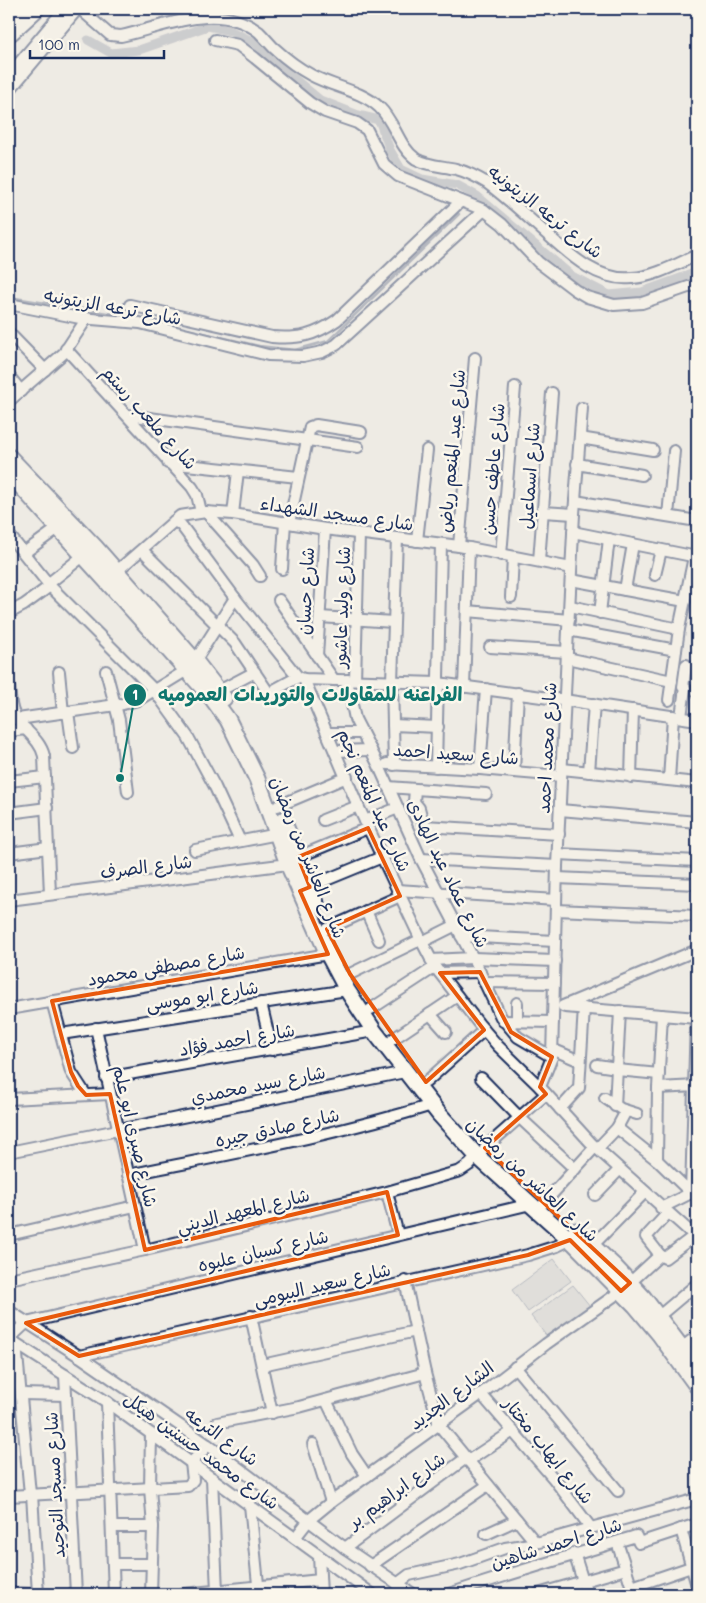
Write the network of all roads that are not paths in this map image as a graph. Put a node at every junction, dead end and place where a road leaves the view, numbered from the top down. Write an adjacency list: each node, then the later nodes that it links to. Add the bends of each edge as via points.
1 (33, 9): 4 (highway)
2 (70, 9): 6 (highway)
3 (80, 9): 9 (street, شارع ترعه الزيتونيه, via 110,35 121,36 195,16 244,22 291,63 332,85 354,91 379,108 408,153 418,160 458,169 487,183 572,256 600,274 616,278 648,275)
4 (9, 31)
5 (215, 40): 7 (street, via 238,46 310,103 367,130 384,164 398,176)
6 (9, 83)
7 (461, 201): 8 (street); 12 (street, شارع ترعه الزيتونيه, via 337,320 306,336 272,337)
8 (484, 210): 10 (street, via 538,262 575,290 600,302 614,305 642,303); 13 (street, شارع ترعه الزيتونيه, via 336,345 322,352 303,356 268,355 140,323)
9 (697, 255)
10 (697, 284)
11 (9, 304): 13 (street, شارع ترعه الزيتونيه)
12 (130, 305)
13 (87, 318): 15 (street)
14 (9, 333): 17 (street)
15 (66, 349): 17 (street); 24 (street, شارع ملعب رستم)
16 (475, 358): 58 (street, شارع عبد المنعم رياض)
17 (45, 370): 20 (street)
18 (9, 376): 20 (street)
19 (515, 386): 64 (street, شارع عاطف حسن)
20 (21, 391): 22 (street)
21 (552, 393): 41 (street, شارع اسماعيل)
22 (9, 401)
23 (582, 408): 26 (street, شارع محمد احمد)
24 (128, 416): 27 (street); 33 (street, شارع ملعب رستم)
25 (361, 432): 27 (street, via 316,425 310,427)
26 (580, 438): 30 (street); 34 (street, شارع محمد احمد)
27 (307, 439): 28 (street); 38 (street)
28 (358, 447)
29 (427, 450): 55 (street)
30 (653, 450)
31 (674, 451): 44 (street)
32 (9, 457): 63 (main road, شارع العاشر من رمضان)
33 (168, 463): 35 (street); 40 (street, شارع ملعب رستم, via 192,487)
34 (577, 464): 37 (street); 39 (street, شارع محمد احمد)
35 (238, 471): 38 (street); 42 (street)
36 (9, 473): 48 (main road, شارع العاشر من رمضان)
37 (642, 475)
38 (298, 477): 47 (street)
39 (575, 501): 43 (street, شارع محمد احمد); 44 (street)
40 (204, 512): 42 (street, شارع مسجد الشهداء); 45 (street, شارع مسجد الشهداء, via 185,514); 72 (street)
41 (542, 512): 43 (street); 67 (street, شارع اسماعيل)
42 (233, 514): 47 (street, شارع مسجد الشهداء)
43 (574, 514): 50 (street, شارع محمد احمد)
44 (668, 516): 46 (street)
45 (174, 521): 59 (street, شارع مسجد الشهداء); 78 (street, شارع عبد المنعم نجم, via 181,525)
46 (697, 521)
47 (287, 522): 49 (street, شارع مسجد الشهداء); 69 (street)
48 (58, 528): 62 (street); 63 (main road, شارع العاشر من رمضان)
49 (325, 529): 51 (street, شارع مسجد الشهداء); 85 (street, شارع حسان)
50 (572, 532): 54 (street); 68 (street, شارع محمد احمد)
51 (359, 534): 53 (street, شارع مسجد الشهداء); 86 (street, شارع وليد عاشور)
52 (9, 535): 62 (street)
53 (397, 538): 55 (street, شارع مسجد الشهداء); 87 (street)
54 (609, 539): 57 (street); 75 (street)
55 (417, 541): 56 (street, شارع مسجد الشهداء)
56 (440, 544): 58 (street, شارع مسجد الشهداء); 107 (street)
57 (633, 544): 60 (street); 76 (street)
58 (464, 547): 64 (street, شارع مسجد الشهداء); 82 (street, شارع عبد المنعم رياض)
59 (142, 550): 70 (street, شارع مسجد الشهداء); 88 (street)
60 (661, 550): 66 (street); 71 (street)
61 (9, 551): 62 (street)
62 (22, 551): 74 (street)
63 (89, 551): 70 (main road, شارع العاشر من رمضان); 74 (street); 97 (main road, شارع العاشر من رمضان)
64 (501, 555): 65 (street, شارع مسجد الشهداء)
65 (513, 557): 67 (street, شارع مسجد الشهداء); 77 (street)
66 (696, 557): 80 (street)
67 (539, 561): 68 (street, شارع مسجد الشهداء)
68 (571, 568): 73 (street, شارع محمد احمد)
69 (282, 569)
70 (117, 571): 97 (main road, شارع العاشر من رمضان)
71 (656, 575)
72 (260, 576)
73 (571, 580): 75 (street); 81 (street, شارع محمد احمد)
74 (49, 585): 83 (street, via 24,605); 110 (street)
75 (603, 586): 76 (street); 84 (street)
76 (624, 590): 80 (street)
77 (511, 597)
78 (235, 598): 88 (street); 102 (street, شارع عبد المنعم نجم)
79 (279, 600): 94 (street)
80 (685, 601): 90 (street)
81 (570, 606): 84 (street); 89 (street, شارع محمد احمد)
82 (466, 611): 89 (street); 108 (street, شارع عبد المنعم رياض)
83 (9, 612)
84 (600, 613): 90 (street)
85 (320, 617): 86 (street); 94 (street, شارع حسان)
86 (356, 618): 87 (street); 104 (street, شارع وليد عاشور)
87 (393, 622): 106 (street)
88 (218, 625): 97 (street); 101 (street)
89 (568, 625): 92 (street); 93 (street, شارع محمد احمد)
90 (679, 629): 92 (street)
91 (490, 647): 93 (street)
92 (676, 650): 95 (street)
93 (567, 655): 105 (street); 114 (street, شارع محمد احمد)
94 (317, 656): 103 (street)
95 (674, 662): 96 (street); 105 (street)
96 (686, 665): 98 (street); 120 (street, via 685,688)
97 (191, 666): 110 (street); 111 (main road, شارع العاشر من رمضان); 158 (main road, شارع العاشر من رمضان, via 228,720 257,779)
98 (697, 667)
99 (106, 671): 117 (street)
100 (59, 672): 119 (street)
101 (255, 672): 102 (street, via 271,696 278,694 276,689); 111 (street)
102 (301, 678): 103 (street); 128 (street, شارع عبد المنعم نجم)
103 (334, 680): 104 (street)
104 (351, 680): 106 (street); 127 (street, شارع عماد عبد الهادى, via 355,719)
105 (672, 680): 115 (street)
106 (392, 681): 107 (street); 123 (street)
107 (438, 684): 108 (street); 124 (street)
108 (464, 687): 109 (street)
109 (486, 689): 113 (street); 135 (street)
110 (154, 690): 117 (street, via 138,700); 160 (street, via 188,737)
111 (219, 691): 149 (main road, شارع العاشر من رمضان, via 253,747)
112 (9, 693): 121 (street, via 12,710)
113 (518, 693): 114 (street); 136 (street)
114 (564, 700): 116 (street); 138 (street, شارع محمد احمد)
115 (668, 700)
116 (594, 704): 118 (street); 137 (street)
117 (116, 706): 119 (street); 147 (street)
118 (633, 710): 120 (street); 139 (street)
119 (66, 713): 121 (street); 129 (street)
120 (677, 716): 122 (street); 142 (street)
121 (18, 719): 125 (street)
122 (697, 720)
123 (393, 724): 124 (street); 133 (street)
124 (438, 727): 134 (street)
125 (26, 729): 126 (street); 140 (street, via 43,752)
126 (9, 731)
127 (362, 732): 128 (street); 130 (street, شارع عماد عبد الهادى)
128 (328, 733): 131 (street, شارع عبد المنعم نجم)
129 (73, 748)
130 (371, 750): 131 (street); 132 (street, شارع عماد عبد الهادى)
131 (335, 751): 141 (street, شارع عبد المنعم نجم)
132 (378, 764): 133 (street, شارع سعيد احمد); 145 (street, شارع عماد عبد الهادى)
133 (394, 764): 134 (street, شارع سعيد احمد)
134 (436, 767): 135 (street, شارع سعيد احمد)
135 (480, 769): 136 (street, شارع سعيد احمد)
136 (514, 772): 138 (street, شارع سعيد احمد)
137 (589, 772): 138 (street, شارع سعيد احمد); 139 (street, شارع سعيد احمد)
138 (562, 773): 153 (street, شارع محمد احمد)
139 (631, 776): 142 (street, شارع سعيد احمد)
140 (45, 777): 143 (street); 151 (street)
141 (347, 777): 149 (street); 150 (street, شارع عبد المنعم نجم)
142 (669, 780): 144 (street, شارع سعيد احمد)
143 (9, 781)
144 (697, 783)
145 (388, 787): 146 (street); 152 (street, شارع عماد عبد الهادى)
146 (415, 789): 148 (street); 159 (street, via 414,802 426,826)
147 (128, 792)
148 (486, 794)
149 (278, 806): 167 (main road, شارع العاشر من رمضان)
150 (358, 806): 155 (street); 157 (street, شارع عبد المنعم نجم)
151 (46, 808): 154 (street); 161 (street)
152 (398, 808): 157 (street, شارع الصرف); 166 (street, شارع عماد عبد الهادى)
153 (560, 810): 156 (street); 159 (street, شارع محمد احمد)
154 (9, 813)
155 (322, 820)
156 (697, 822)
157 (366, 824): 165 (street, شارع عبد المنعم نجم); 167 (street, شارع الصرف)
158 (278, 834): 160 (street); 167 (main road, شارع العاشر من رمضان)
159 (559, 834): 164 (street, شارع محمد احمد)
160 (240, 841): 162 (street)
161 (48, 848): 163 (street); 175 (street)
162 (195, 850)
163 (9, 853)
164 (558, 854): 168 (street); 169 (street, شارع محمد احمد)
165 (382, 857): 172 (street); 174 (street, شارع عبد المنعم نجم)
166 (421, 859): 169 (street); 173 (street, شارع عماد عبد الهادى)
167 (293, 861): 172 (main road, شارع العاشر من رمضان); 175 (street, شارع الصرف)
168 (697, 861)
169 (557, 866): 170 (street, شارع محمد احمد)
170 (557, 878): 171 (street); 177 (street, شارع محمد احمد)
171 (697, 884)
172 (305, 889): 181 (main road, شارع العاشر من رمضان); 187 (main road, شارع العاشر من رمضان)
173 (438, 892): 174 (street); 177 (street); 180 (street, شارع عماد عبد الهادى)
174 (399, 893): 178 (street); 184 (street, شارع عبد المنعم نجم)
175 (50, 894): 176 (street, شارع الصرف)
176 (9, 900)
177 (556, 905): 179 (street); 185 (street, شارع محمد احمد)
178 (366, 911): 181 (street); 183 (street)
179 (697, 916)
180 (456, 925): 182 (street, شارع عماد عبد الهادى); 184 (street)
181 (327, 929): 191 (main road, شارع العاشر من رمضان)
182 (461, 936): 185 (street); 188 (street, شارع عماد عبد الهادى)
183 (378, 940)
184 (421, 941): 190 (street, شارع عبد المنعم نجم); 191 (street)
185 (555, 941): 189 (street, شارع محمد احمد)
186 (697, 950): 199 (street)
187 (328, 954): 194 (main road, شارع العاشر من رمضان); 196 (street, شارع مصطفى محمود)
188 (473, 958): 189 (street); 190 (street); 192 (street, شارع عماد عبد الهادى)
189 (555, 961): 193 (street, شارع محمد احمد)
190 (435, 967): 192 (street); 195 (street, شارع عبد المنعم نجم); 202 (street)
191 (350, 974): 202 (main road, شارع العاشر من رمضان)
192 (482, 977): 193 (street); 207 (street, شارع عماد عبد الهادى)
193 (554, 983): 199 (street, شارع محمد احمد)
194 (347, 990): 197 (street, شارع ابو موسى); 212 (main road, شارع العاشر من رمضان)
195 (456, 996): 204 (street); 211 (street, شارع عبد المنعم نجم)
196 (52, 1001): 201 (street, شارع مصطفى محمود); 214 (street)
197 (261, 1003): 210 (street, شارع ابو موسى); 216 (street)
198 (517, 1003): 208 (street)
199 (559, 1006): 200 (street); 209 (street, شارع محمد احمد)
200 (584, 1008): 203 (street); 219 (street)
201 (9, 1009)
202 (371, 1009): 215 (main road, شارع العاشر من رمضان)
203 (620, 1011): 205 (street); 221 (street)
204 (430, 1014): 213 (street); 215 (street)
205 (662, 1015): 206 (street); 223 (street)
206 (696, 1018): 218 (street)
207 (503, 1021): 208 (street); 217 (street, شارع عماد عبد الهادى, via 518,1037)
208 (517, 1021): 209 (street)
209 (553, 1022): 217 (street, شارع محمد احمد)
210 (96, 1028): 214 (street, شارع ابو موسى); 224 (street, شارع صبرى ابو علم)
211 (484, 1030): 226 (street); 229 (street, شارع عبد المنعم نجم)
212 (374, 1031): 216 (street, شارع احمد فؤاد); 222 (main road, شارع العاشر من رمضان)
213 (446, 1032)
214 (61, 1034): 231 (street, via 71,1072)
215 (393, 1039): 226 (main road, شارع العاشر من رمضان)
216 (272, 1050): 224 (street, شارع احمد فؤاد)
217 (552, 1053): 219 (street, شارع عماد عبد الهادى); 229 (street, شارع محمد احمد)
218 (696, 1054): 227 (street)
219 (580, 1061): 236 (street, via 578,1090)
220 (597, 1065): 221 (street)
221 (617, 1069): 223 (street); 235 (street)
222 (405, 1072): 234 (main road, شارع العاشر من رمضان); 242 (street, شارع سيد محمدي)
223 (659, 1074): 228 (street)
224 (106, 1078): 230 (street, شارع صبرى ابو علم)
225 (481, 1078): 239 (street)
226 (426, 1082): 245 (main road, شارع العاشر من رمضان)
227 (696, 1086): 228 (street); 240 (street)
228 (658, 1088): 247 (street)
229 (543, 1090): 236 (street, شارع عبد المنعم نجم); 239 (street, شارع محمد احمد)
230 (110, 1094): 231 (street); 242 (street, شارع صبرى ابو علم)
231 (86, 1096): 233 (street)
232 (604, 1098): 235 (street)
233 (9, 1099)
234 (432, 1105): 245 (main road, شارع العاشر من رمضان); 250 (street, شارع صادق جيره, via 309,1138)
235 (615, 1106): 237 (street)
236 (560, 1109): 243 (street, شارع عبد المنعم نجم)
237 (626, 1111): 238 (street); 241 (street)
238 (637, 1114)
239 (518, 1117): 245 (street, شارع محمد احمد); 248 (street)
240 (695, 1124): 246 (street)
241 (617, 1128): 243 (street); 247 (street)
242 (118, 1129): 244 (street, شارع سيد محمدي); 250 (street, شارع صبرى ابو علم)
243 (596, 1148): 248 (street); 249 (street, شارع عبد المنعم نجم)
244 (9, 1152)
245 (481, 1152): 251 (street, شارع المعهد الديني, via 460,1171); 255 (main road, شارع العاشر من رمضان)
246 (695, 1158): 253 (street)
247 (657, 1160): 253 (street)
248 (575, 1169): 255 (street)
249 (619, 1170): 252 (street, شارع عبد المنعم نجم); 254 (street)
250 (128, 1175): 256 (street, شارع صبرى ابو علم)
251 (387, 1192): 259 (street); 263 (street, شارع المعهد الديني)
252 (645, 1192): 257 (street, شارع عبد المنعم نجم); 262 (street)
253 (694, 1192): 257 (street)
254 (594, 1195)
255 (537, 1203): 259 (street, شارع كسبان عليوه); 261 (main road, شارع العاشر من رمضان); 262 (main road, شارع العاشر من رمضان)
256 (135, 1206): 258 (street); 263 (street, شارع صبرى ابو علم)
257 (665, 1210): 260 (street, شارع عبد المنعم نجم); 264 (street, via 646,1237)
258 (9, 1235)
259 (398, 1235): 272 (street, شارع كسبان عليوه)
260 (696, 1237): 264 (street, via 665,1258)
261 (570, 1240): 266 (street, شارع سعيد البيومى, via 528,1255); 268 (main road, شارع العاشر من رمضان)
262 (592, 1246): 268 (main road, شارع العاشر من رمضان)
263 (145, 1250): 265 (street, شارع المعهد الديني)
264 (660, 1255): 268 (street, الشارع الجديد)
265 (9, 1280)
266 (406, 1281): 270 (street, شارع سعيد البيومى); 273 (street)
267 (697, 1284): 271 (street)
268 (625, 1287): 271 (main road, شارع العاشر من رمضان); 279 (street, الشارع الجديد); 283 (main road, شارع العاشر من رمضان)
269 (9, 1312): 272 (street, شارع الترعه)
270 (251, 1316): 277 (street, شارع سعيد البيومى); 278 (street)
271 (659, 1316): 276 (main road, شارع العاشر من رمضان)
272 (26, 1323): 275 (street, شارع كسبان عليوه); 277 (street, شارع الترعه)
273 (416, 1331): 278 (street); 281 (street)
274 (697, 1336): 276 (street)
275 (12, 1341): 282 (street, شارع محمد حسنين هيكل); 284 (street)
276 (682, 1348): 280 (main road, شارع العاشر من رمضان)
277 (79, 1356): 295 (street, شارع الترعه)
278 (262, 1365): 289 (street)
279 (515, 1367): 285 (street, الشارع الجديد); 303 (street)
280 (697, 1368)
281 (425, 1373): 287 (street); 291 (street)
282 (65, 1375): 286 (street, شارع مسجد التوحيد); 288 (street, شارع محمد حسنين هيكل)
283 (697, 1386)
284 (21, 1394): 286 (street); 305 (street)
285 (481, 1394): 291 (street, الشارع الجديد); 292 (street, شارع ايهاب مختار)
286 (66, 1395): 304 (street, شارع مسجد التوحيد)
287 (326, 1400): 289 (street); 298 (street, via 352,1454)
288 (107, 1402): 293 (street, شارع محمد حسنين هيكل); 302 (street)
289 (272, 1413): 290 (street)
290 (217, 1423)
291 (439, 1425): 296 (street); 298 (street, الشارع الجديد)
292 (513, 1431): 296 (street, شارع ابراهيم بر); 315 (street, شارع ايهاب مختار)
293 (151, 1434): 297 (street, شارع محمد حسنين هيكل); 301 (street)
294 (314, 1444): 308 (street)
295 (208, 1445): 297 (street); 310 (street, شارع الترعه)
296 (467, 1460): 300 (street); 321 (street, شارع ابراهيم بر)
297 (191, 1463): 299 (street, شارع محمد حسنين هيكل); 301 (street, via 193,1480 190,1485)
298 (368, 1476): 308 (street, الشارع الجديد)
299 (212, 1478): 309 (street, شارع محمد حسنين هيكل); 335 (street)
300 (488, 1485): 311 (street); 326 (street)
301 (150, 1488): 302 (street); 314 (street)
302 (111, 1491): 304 (street); 313 (street)
303 (618, 1491)
304 (71, 1492): 305 (street); 338 (street, شارع مسجد التوحيد)
305 (31, 1494): 306 (street); 337 (street)
306 (9, 1496)
307 (697, 1499): 315 (street)
308 (331, 1502): 310 (street, الشارع الجديد)
309 (250, 1505): 318 (street, شارع محمد حسنين هيكل); 333 (street)
310 (309, 1520): 318 (street, الشارع الجديد); 321 (street, شارع الترعه)
311 (517, 1520): 317 (street); 320 (street)
312 (697, 1524): 316 (street, شارع احمد شاهين)
313 (112, 1527): 314 (street); 324 (street)
314 (153, 1527): 325 (street)
315 (591, 1528): 320 (street)
316 (681, 1529): 319 (street, شارع احمد شاهين, via 638,1543 636,1536); 327 (street)
317 (486, 1534)
318 (295, 1538): 323 (street, شارع محمد حسنين هيكل)
319 (617, 1542): 322 (street, شارع احمد شاهين); 328 (street)
320 (536, 1543): 332 (street, via 408,1576)
321 (345, 1548): 326 (street, شارع الترعه)
322 (574, 1554): 330 (street); 345 (street, شارع احمد شاهين)
323 (319, 1556): 329 (street); 343 (street, شارع محمد حسنين هيكل)
324 (113, 1564): 325 (street); 339 (street)
325 (151, 1564): 340 (street)
326 (370, 1566): 332 (street, شارع الترعه)
327 (694, 1566): 331 (street); 334 (street)
328 (626, 1569): 330 (street); 334 (street)
329 (320, 1580): 333 (street); 342 (street)
330 (583, 1581): 346 (street); 347 (street)
331 (697, 1586)
332 (397, 1588): 344 (street, شارع الترعه)
333 (259, 1590): 335 (street)
334 (633, 1590)
335 (217, 1591): 341 (street)
336 (9, 1593): 337 (street)
337 (36, 1594)
338 (76, 1594)
339 (114, 1594)
340 (152, 1594)
341 (184, 1594)
342 (321, 1594)
343 (372, 1594)
344 (412, 1594)
345 (449, 1594)
346 (538, 1594)
347 (587, 1594)

